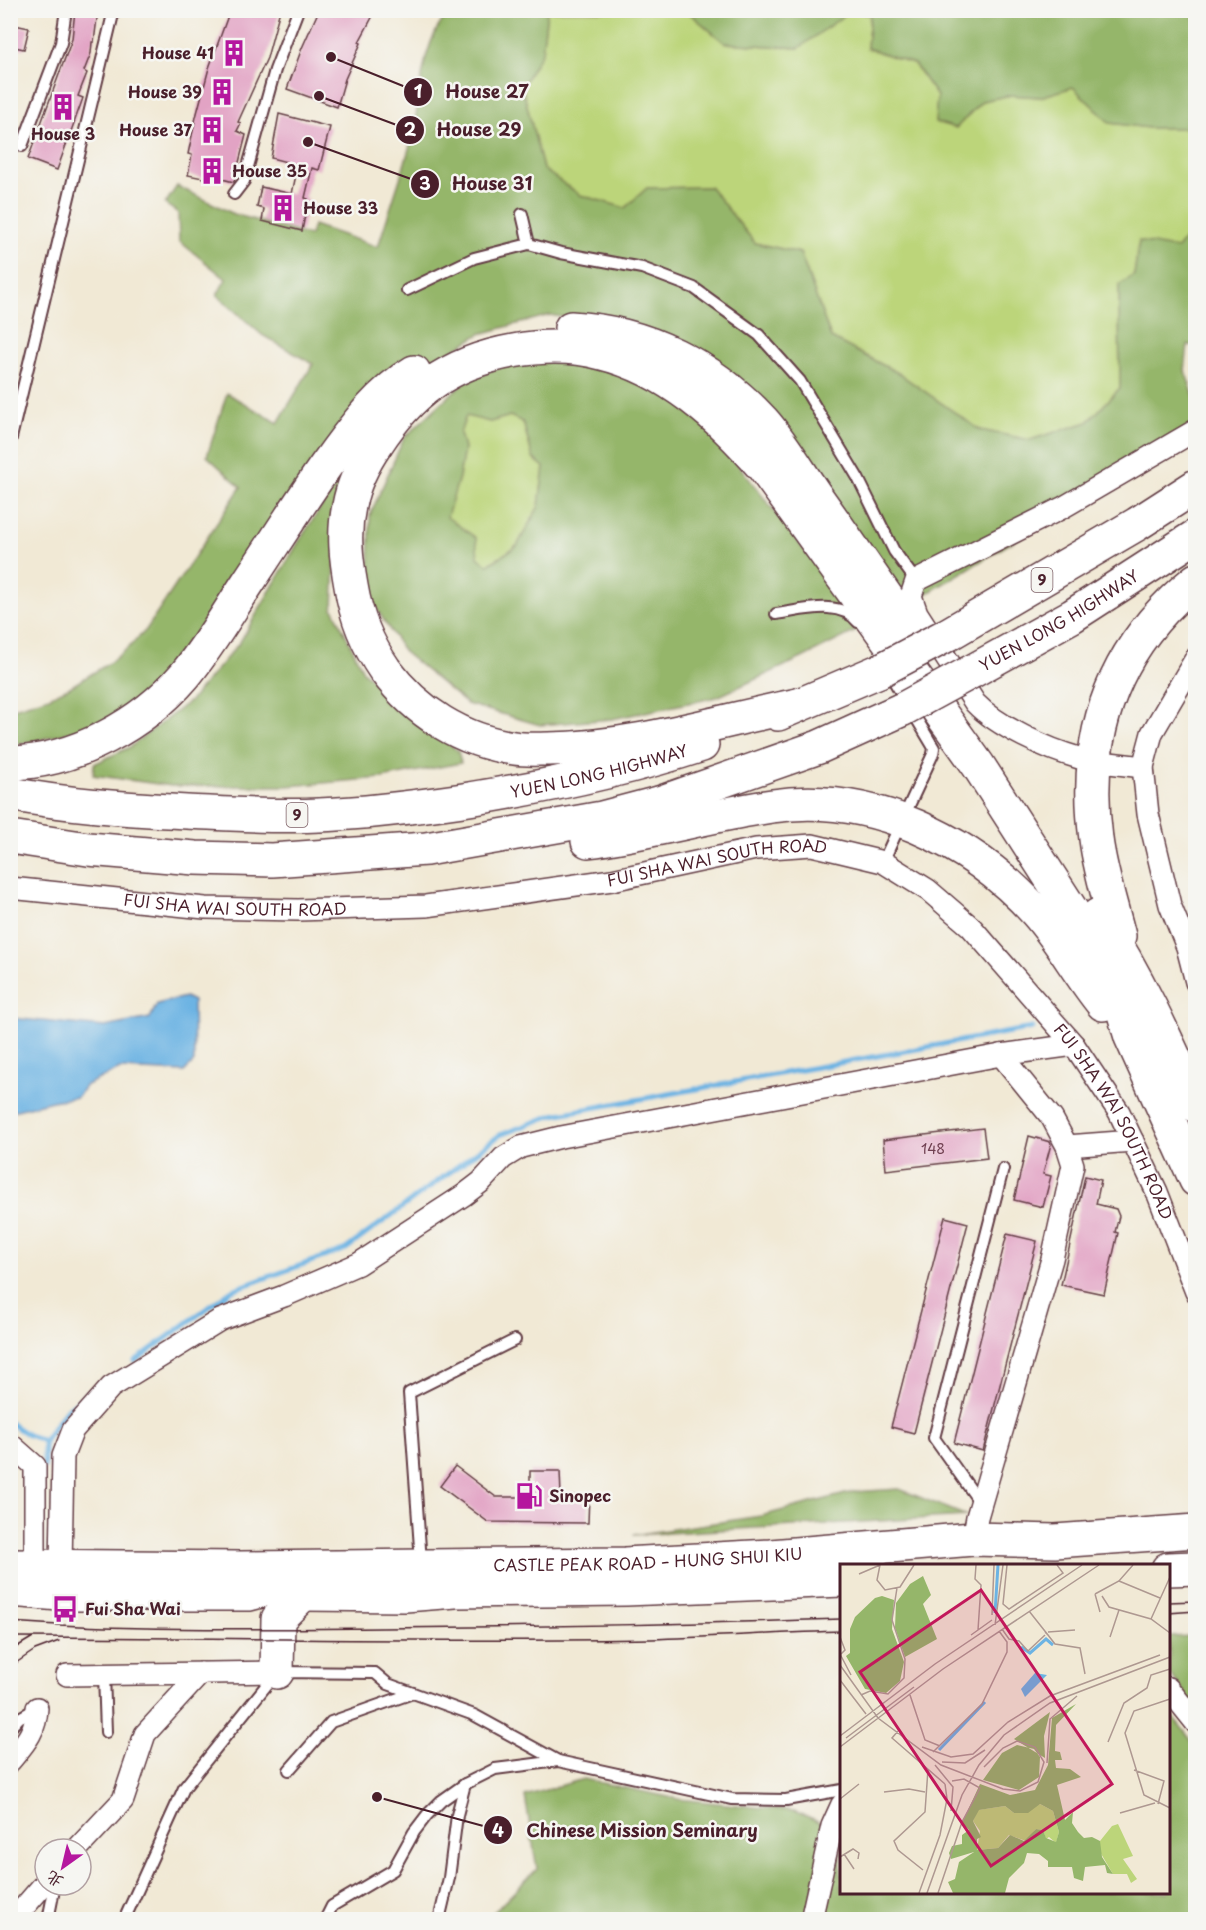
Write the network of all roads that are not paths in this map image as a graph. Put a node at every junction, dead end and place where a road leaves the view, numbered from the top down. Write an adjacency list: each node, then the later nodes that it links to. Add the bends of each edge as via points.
1 (66, 10): 4 (lane, via 61,43)
2 (114, 10): 10 (lane)
3 (298, 10): 5 (lane, via 275,70 244,181)
4 (22, 146)
5 (234, 194)
6 (522, 214): 7 (lane)
7 (529, 244): 8 (lane, via 474,258); 13 (lane, via 642,268 694,288 759,335 800,381 858,478 894,551)
8 (407, 290)
9 (1196, 430): 13 (street, via 1062,508)
10 (10, 442)
11 (1196, 486): 18 (main road, YUEN LONG HIGHWAY / 9, bridge, via 947,635)
12 (1196, 536): 28 (main road, YUEN LONG HIGHWAY, bridge, via 1072,616 903,709 840,738 659,803 602,818)
13 (916, 580): 20 (street, via 914,608 975,703 992,719)
14 (1196, 580): 32 (main road, via 1153,621 1136,644 1113,685 1099,731 1092,795 1096,841)
15 (776, 614): 16 (lane, via 828,607 856,618)
16 (862, 628)
17 (1196, 657): 23 (street, via 1152,734)
18 (879, 663): 19 (main road, YUEN LONG HIGHWAY / 9); 25 (lane, via 934,748)
19 (798, 705): 24 (main road, YUEN LONG HIGHWAY / 9, via 740,732 644,764 538,788 393,810 319,815 229,814 125,808); 34 (main road, via 580,749 516,749 487,743 423,711 398,688 369,645 356,612 345,539 348,507 373,448 399,412 431,384 480,360 543,347 575,348 621,359 663,378 710,412 764,468 978,765 1115,984)
20 (1079, 758)
21 (1101, 762): 23 (street)
22 (10, 763): 32 (main road, via 49,758 99,740 164,696 200,656 346,437 374,404 408,376 446,353 486,338 529,329 573,327 617,333 658,346 698,366 733,392 764,423 953,693)
23 (1143, 767): 31 (street, via 1148,814 1170,905)
24 (10, 794)
25 (907, 810)
26 (898, 829): 29 (lane)
27 (10, 837): 28 (main road, YUEN LONG HIGHWAY, via 88,849 195,858 272,860)
28 (426, 849): 34 (main road, via 551,846 635,834 773,806 846,807 888,815 939,837 1009,886 1049,928)
29 (883, 862): 30 (street, FUI SHA WAI SOUTH ROAD, via 812,845 756,849 612,880 426,906 310,910 205,908); 35 (street, FUI SHA WAI SOUTH ROAD, via 928,890 971,927)
30 (10, 888)
31 (1191, 944): 33 (street)
32 (1124, 955): 37 (main road)
33 (1196, 982)
34 (1131, 1037): 41 (main road)
35 (1074, 1045): 36 (street); 38 (street, FUI SHA WAI SOUTH ROAD, via 1119,1112)
36 (1001, 1055): 39 (street, via 1052,1118); 49 (street, via 521,1147 503,1158 464,1195 358,1264 220,1320 111,1387 73,1430)
37 (1196, 1106)
38 (1133, 1142): 39 (street); 42 (street, FUI SHA WAI SOUTH ROAD)
39 (1067, 1146): 45 (street, via 1073,1165 1052,1260)
40 (1002, 1170): 45 (lane, via 934,1438)
41 (1196, 1179)
42 (1196, 1293)
43 (515, 1340): 48 (lane, via 409,1393)
44 (10, 1444): 49 (street, via 35,1466)
45 (981, 1504): 47 (street)
46 (1189, 1534): 47 (main road, CASTLE PEAK ROAD – HUNG SHUI KIU, via 1055,1541)
47 (973, 1539): 48 (main road, CASTLE PEAK ROAD – HUNG SHUI KIU, via 682,1561)
48 (422, 1565): 53 (main road, CASTLE PEAK ROAD – HUNG SHUI KIU)
49 (36, 1566): 53 (main road, via 240,1568)
50 (1196, 1568): 51 (main road)
51 (1170, 1569)
52 (840, 1580): 53 (main road, CASTLE PEAK ROAD – HUNG SHUI KIU, via 405,1595)
53 (310, 1584): 55 (main road); 56 (main road)
54 (10, 1590): 55 (main road, via 60,1594)
55 (249, 1594): 56 (main road)
56 (278, 1619): 57 (main road)
57 (277, 1672): 58 (street); 62 (lane, via 375,1673 388,1684); 78 (lane, via 184,1788)
58 (201, 1673): 59 (street); 73 (street, via 145,1734 123,1800)
59 (104, 1674): 60 (street); 66 (lane)
60 (67, 1675)
61 (1170, 1690): 64 (street)
62 (413, 1694): 68 (lane, via 474,1715); 69 (lane, via 331,1722)
63 (37, 1708): 65 (lane); 67 (street, via 30,1736)
64 (1196, 1723)
65 (10, 1728)
66 (106, 1732)
67 (10, 1761)
68 (558, 1761): 70 (lane, via 495,1769); 71 (lane, via 732,1799 786,1800)
69 (289, 1770)
70 (465, 1784): 79 (lane, via 427,1815 393,1870 332,1906); 80 (lane)
71 (840, 1790)
72 (840, 1808): 81 (street, via 832,1826)
73 (88, 1837)
74 (33, 1896): 76 (street)
75 (53, 1897): 77 (lane)
76 (12, 1920)
77 (48, 1920)
78 (124, 1920)
79 (325, 1920)
80 (439, 1920)
81 (811, 1920)

